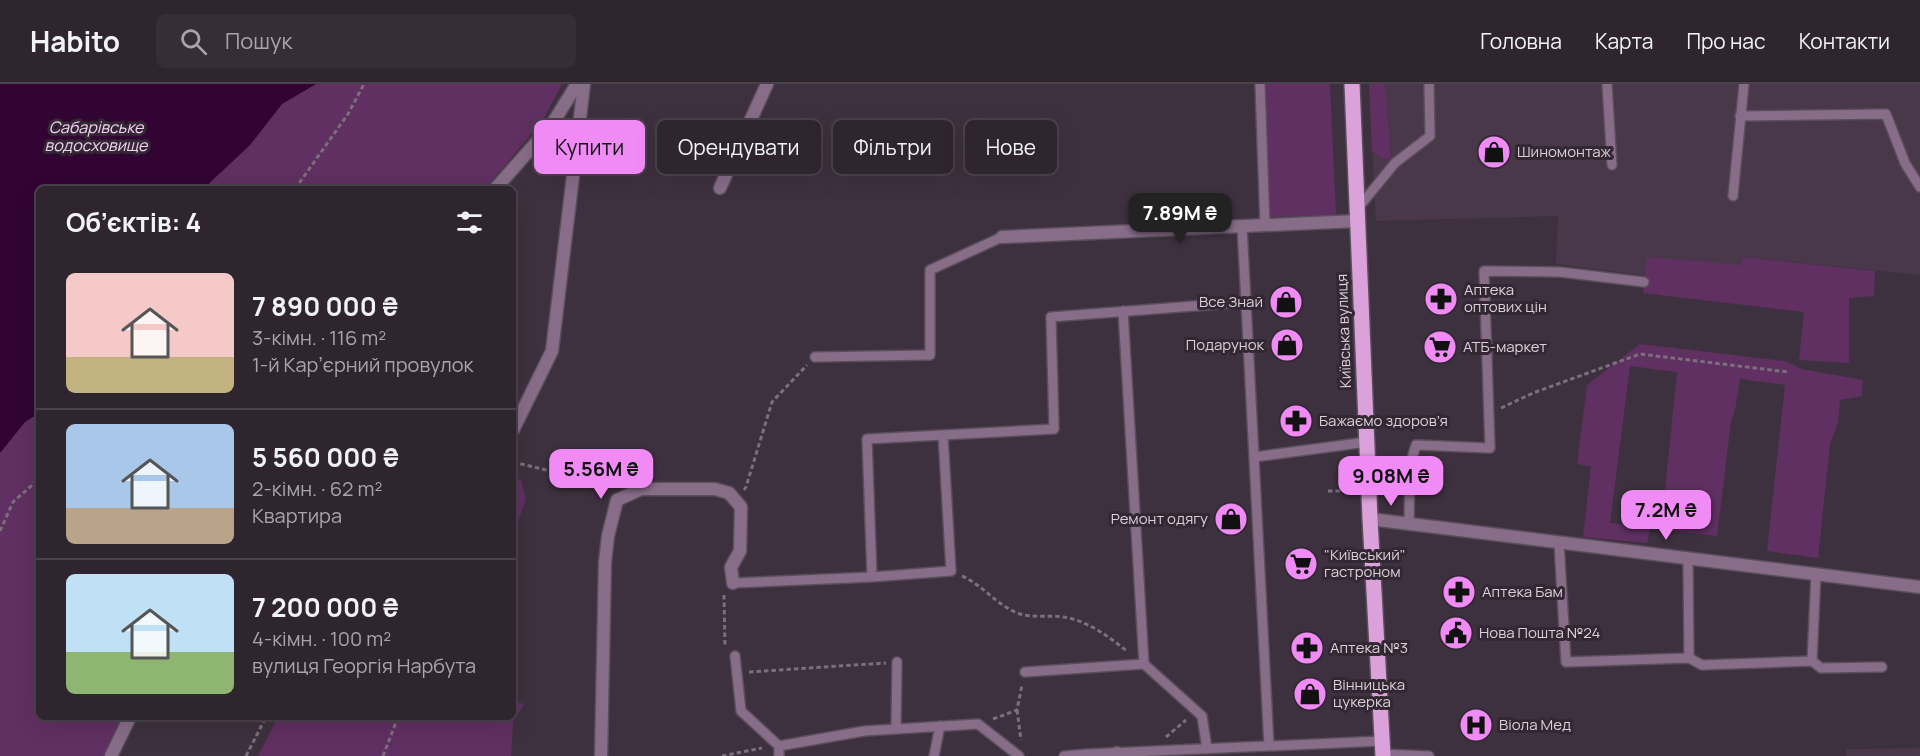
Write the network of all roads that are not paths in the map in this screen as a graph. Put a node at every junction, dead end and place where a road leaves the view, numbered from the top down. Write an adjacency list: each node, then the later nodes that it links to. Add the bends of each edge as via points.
1 (577, 84): 11 (street, via 551,126)
2 (584, 84): 23 (street, via 552,351)
3 (767, 84): 12 (street)
4 (1260, 84): 16 (lane)
5 (1352, 84): 15 (main road, Київська вулиця)
6 (1429, 84): 15 (lane, via 1430,136 1395,163)
7 (1607, 84): 10 (lane)
8 (1744, 84): 9 (lane)
9 (1740, 116): 13 (lane, via 1886,114 1905,163); 14 (lane)
10 (1612, 165)
11 (498, 186)
12 (720, 188)
13 (1920, 188)
14 (1733, 196)
15 (1357, 216): 16 (street); 25 (main road, Київська вулиця)
16 (1265, 225): 17 (street)
17 (1242, 226): 18 (street); 20 (lane)
18 (1002, 237): 22 (lane, via 930,270 930,355)
19 (1644, 282): 28 (lane, via 1560,272 1484,271 1490,448 1416,445 1410,465)
20 (1246, 302): 21 (lane); 26 (lane)
21 (1123, 311): 24 (lane, via 1051,317 1054,429); 39 (lane)
22 (815, 357)
23 (516, 424)
24 (943, 435): 32 (lane, via 867,439); 32 (lane, via 951,571)
25 (1367, 442): 26 (lane); 27 (main road, Київська вулиця)
26 (1254, 457): 45 (lane)
27 (1370, 519): 28 (street); 47 (main road, Київська вулиця)
28 (1409, 524): 29 (street)
29 (1559, 543): 30 (street); 36 (lane, via 1566,662)
30 (1688, 559): 31 (street); 36 (lane)
31 (1816, 574): 34 (street); 37 (lane)
32 (872, 577): 33 (lane)
33 (732, 583): 53 (street, via 731,567 740,551 741,507 729,494 715,489 641,489 617,500 605,562)
34 (1920, 587)
35 (735, 656): 48 (lane, via 741,711)
36 (1689, 658): 37 (lane, via 1702,665)
37 (1812, 661): 40 (lane, via 1821,668)
38 (897, 662): 44 (lane)
39 (1144, 664): 41 (lane); 46 (lane, via 1202,716)
40 (1882, 667)
41 (1025, 672)
42 (129, 720): 52 (street)
43 (940, 726): 44 (lane); 54 (lane); 55 (lane, via 978,724)
44 (896, 729): 48 (lane, via 864,731)
45 (1269, 746): 47 (lane); 49 (lane)
46 (1207, 749): 49 (lane); 51 (lane)
47 (1383, 750): 57 (lane)
48 (779, 751)
49 (1229, 752)
50 (1087, 755): 51 (lane); 56 (lane)
51 (1117, 755)
52 (111, 756)
53 (602, 756)
54 (934, 756)
55 (1019, 756)
56 (1064, 756)
57 (1429, 756)

